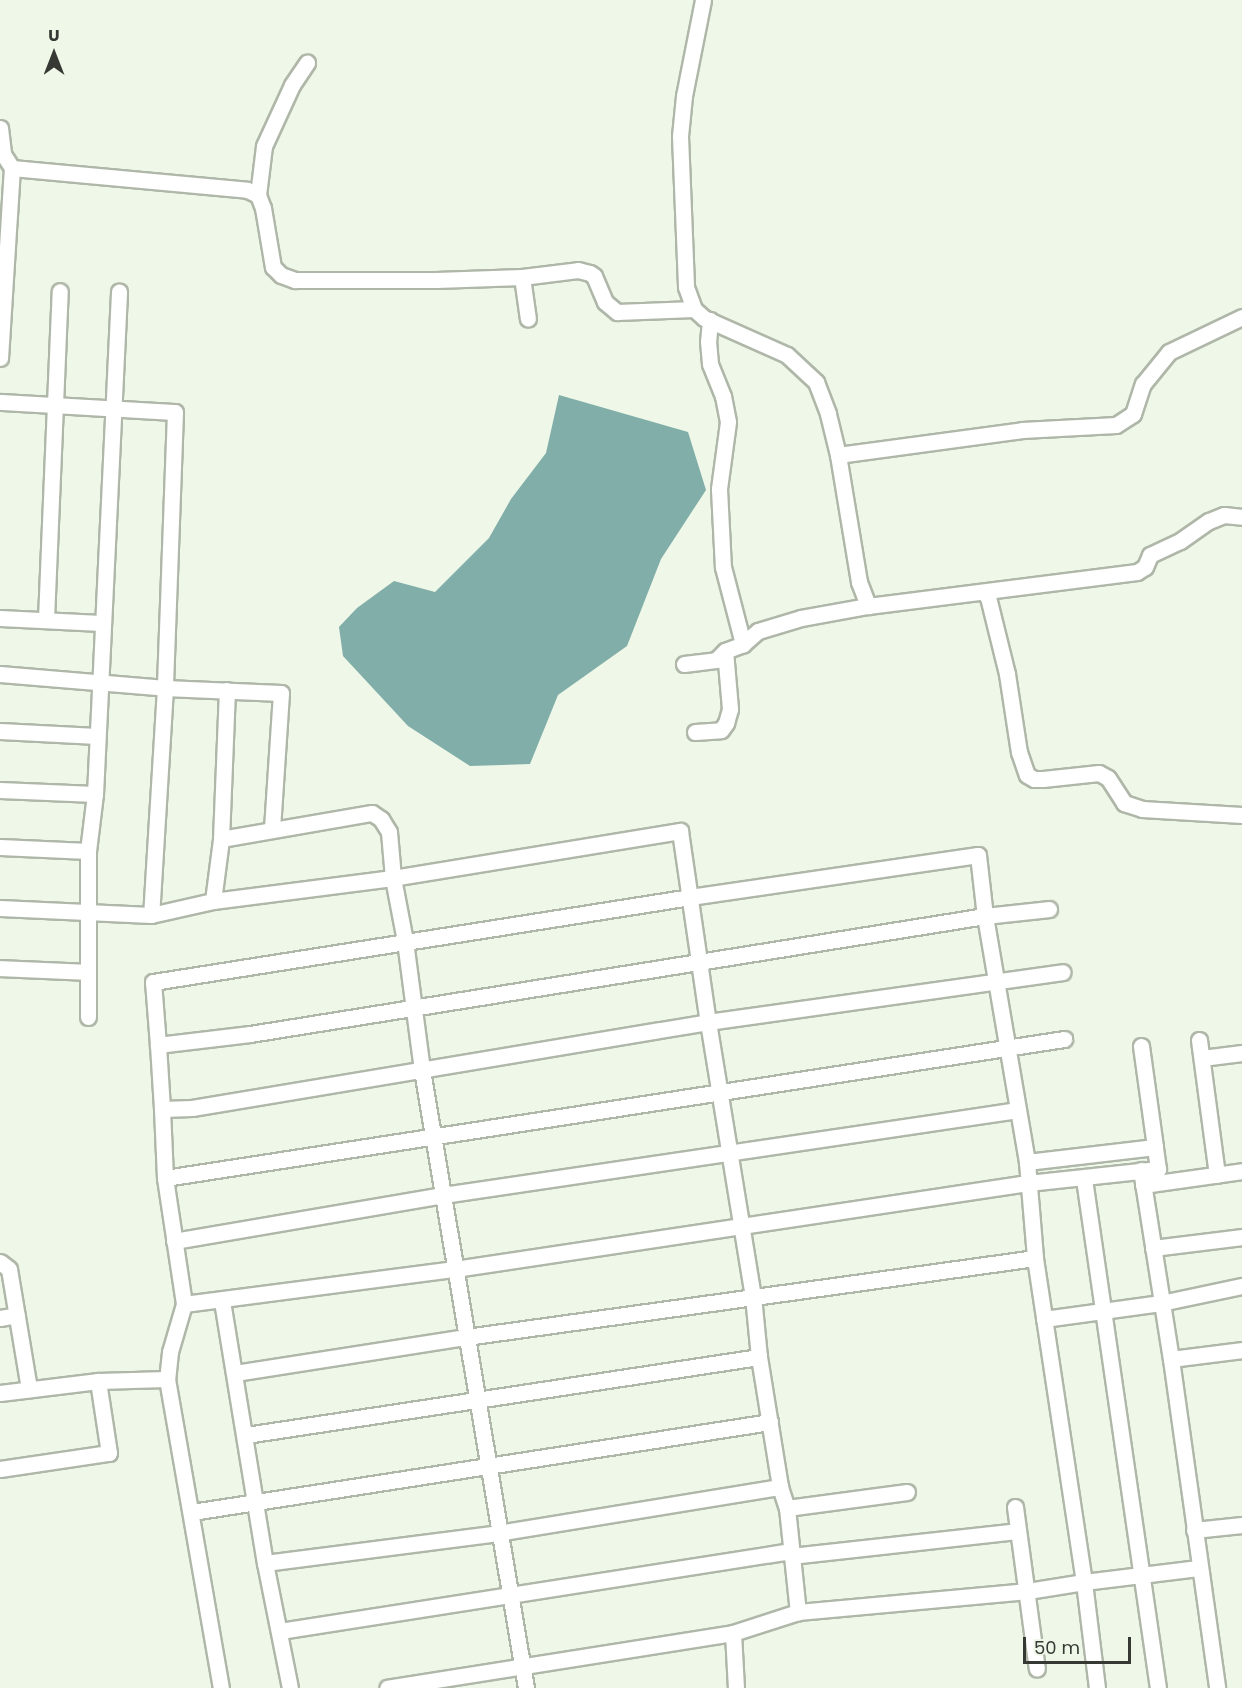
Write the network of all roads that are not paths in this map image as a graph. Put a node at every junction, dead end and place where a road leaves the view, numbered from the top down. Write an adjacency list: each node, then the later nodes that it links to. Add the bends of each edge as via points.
1 (703, 0): 9 (street, via 680,136 684,274)
2 (307, 63): 5 (street, via 292,85 264,146)
3 (0, 128): 4 (street, via 3,154)
4 (12, 168): 5 (street, via 247,189); 13 (street)
5 (258, 195): 6 (street, via 269,255 281,275 295,279 399,281)
6 (522, 277): 9 (street, via 584,271 594,276 605,302 617,312); 11 (street)
7 (60, 291): 15 (street)
8 (119, 292): 16 (street)
9 (694, 309): 12 (street)
10 (1242, 317): 17 (street, via 1169,352 1143,384 1133,414 1116,425 1022,430)
11 (528, 320)
12 (710, 320): 17 (street, via 771,346 811,376 823,399); 24 (street, via 710,364 728,422 719,489 723,567)
13 (0, 358)
14 (0, 402): 15 (street)
15 (57, 404): 16 (street); 22 (street)
16 (112, 407): 23 (street); 29 (street, via 175,412)
17 (838, 455): 20 (street, via 859,582)
18 (1242, 517): 19 (street, via 1224,515 1209,521 1150,555 1145,567 1137,572)
19 (984, 593): 20 (street); 36 (street, via 1007,674 1019,752 1027,775 1043,779 1099,773 1108,778 1124,803 1142,809)
20 (868, 606): 24 (street, via 801,618 759,631)
21 (0, 618): 22 (street)
22 (46, 620): 23 (street)
23 (101, 622): 28 (street)
24 (743, 644): 25 (street)
25 (725, 651): 26 (street, via 716,660); 32 (street, via 730,709 726,723 721,730)
26 (684, 664)
27 (0, 674): 28 (street)
28 (99, 680): 29 (street); 33 (street)
29 (165, 688): 30 (street); 47 (street)
30 (227, 690): 37 (street, via 281,693); 38 (street)
31 (0, 731): 33 (street)
32 (695, 732)
33 (97, 736): 35 (street)
34 (0, 790): 35 (street)
35 (95, 794): 40 (street)
36 (1242, 814)
37 (273, 829): 38 (street); 41 (street, via 372,813 389,831)
38 (221, 839): 43 (street)
39 (0, 847): 40 (street)
40 (88, 851): 46 (street)
41 (393, 878): 42 (street, via 680,831); 43 (street); 49 (street)
42 (690, 897): 48 (street, via 978,855); 49 (street); 50 (street)
43 (213, 901): 47 (street)
44 (0, 908): 46 (street)
45 (1049, 909): 48 (street)
46 (88, 911): 47 (street); 52 (street)
47 (151, 915)
48 (985, 916): 50 (street); 54 (street)
49 (405, 941): 55 (street); 60 (street, via 153,982)
50 (699, 963): 55 (street); 57 (street)
51 (0, 968): 52 (street)
52 (88, 972): 56 (street)
53 (1062, 972): 54 (street)
54 (997, 981): 57 (street); 62 (street)
55 (414, 1007): 60 (street, via 250,1035); 65 (street)
56 (88, 1017)
57 (708, 1022): 65 (street); 66 (street)
58 (1064, 1039): 62 (street)
59 (1199, 1041): 64 (street)
60 (158, 1045): 67 (street)
61 (1141, 1046): 70 (street)
62 (1008, 1047): 66 (street); 68 (street)
63 (1242, 1053): 64 (street)
64 (1202, 1058): 74 (street)
65 (422, 1070): 67 (street, via 192,1108); 69 (street)
66 (719, 1092): 69 (street); 71 (street)
67 (162, 1109): 75 (street)
68 (1018, 1110): 71 (street); 72 (street)
69 (433, 1136): 75 (street); 79 (street)
70 (1155, 1147): 72 (street); 76 (street, via 1158,1168)
71 (731, 1155): 79 (street); 80 (street)
72 (1028, 1162): 78 (street)
73 (1242, 1172): 74 (street)
74 (1217, 1175): 76 (street)
75 (165, 1178): 82 (street)
76 (1142, 1178): 77 (street); 83 (street)
77 (1083, 1179): 78 (street); 92 (street)
78 (1028, 1183): 80 (street); 84 (street)
79 (442, 1195): 82 (street); 86 (street)
80 (743, 1227): 86 (street); 88 (street)
81 (1242, 1237): 83 (street)
82 (174, 1241): 91 (street)
83 (1153, 1248): 90 (street)
84 (1035, 1258): 88 (street); 95 (street)
85 (0, 1262): 93 (street, via 9,1269)
86 (455, 1269): 89 (street); 96 (street)
87 (1242, 1286): 90 (street)
88 (753, 1296): 96 (street); 98 (street)
89 (222, 1301): 91 (street); 100 (street)
90 (1161, 1303): 92 (street); 99 (street)
91 (184, 1304): 101 (street, via 170,1352)
92 (1102, 1312): 95 (street); 123 (street)
93 (17, 1315): 94 (street); 103 (street)
94 (0, 1318)
95 (1044, 1319): 124 (street)
96 (466, 1337): 100 (street); 105 (street)
97 (1242, 1350): 99 (street)
98 (759, 1357): 105 (street); 106 (street)
99 (1171, 1359): 117 (street)
100 (235, 1373): 107 (street)
101 (167, 1379): 102 (street); 115 (street)
102 (98, 1381): 103 (street); 109 (street, via 109,1453)
103 (29, 1389): 104 (street)
104 (0, 1394)
105 (477, 1401): 107 (street); 108 (street)
106 (770, 1422): 108 (street); 110 (street)
107 (246, 1435): 112 (street)
108 (487, 1464): 112 (street); 119 (street)
109 (0, 1469)
110 (780, 1487): 114 (street); 119 (street)
111 (908, 1492): 114 (street)
112 (255, 1501): 115 (street); 121 (street)
113 (1015, 1507): 118 (street)
114 (787, 1508): 120 (street)
115 (192, 1512): 132 (street)
116 (1242, 1525): 117 (street)
117 (1194, 1530): 122 (street)
118 (1017, 1531): 120 (street); 125 (street)
119 (498, 1533): 121 (street); 126 (street)
120 (791, 1553): 126 (street); 127 (street)
121 (265, 1563): 128 (street)
122 (1198, 1568): 123 (street); 139 (street)
123 (1140, 1574): 124 (street); 138 (street)
124 (1083, 1582): 125 (street); 137 (street)
125 (1028, 1591): 127 (street); 131 (street)
126 (509, 1597): 128 (street); 130 (street)
127 (798, 1612): 129 (street)
128 (280, 1632): 133 (street)
129 (733, 1633): 130 (street); 136 (street)
130 (523, 1668): 134 (street); 135 (street)
131 (1037, 1669)
132 (221, 1688)
133 (290, 1688)
134 (387, 1688)
135 (526, 1688)
136 (736, 1688)
137 (1098, 1688)
138 (1158, 1688)
139 (1217, 1688)

